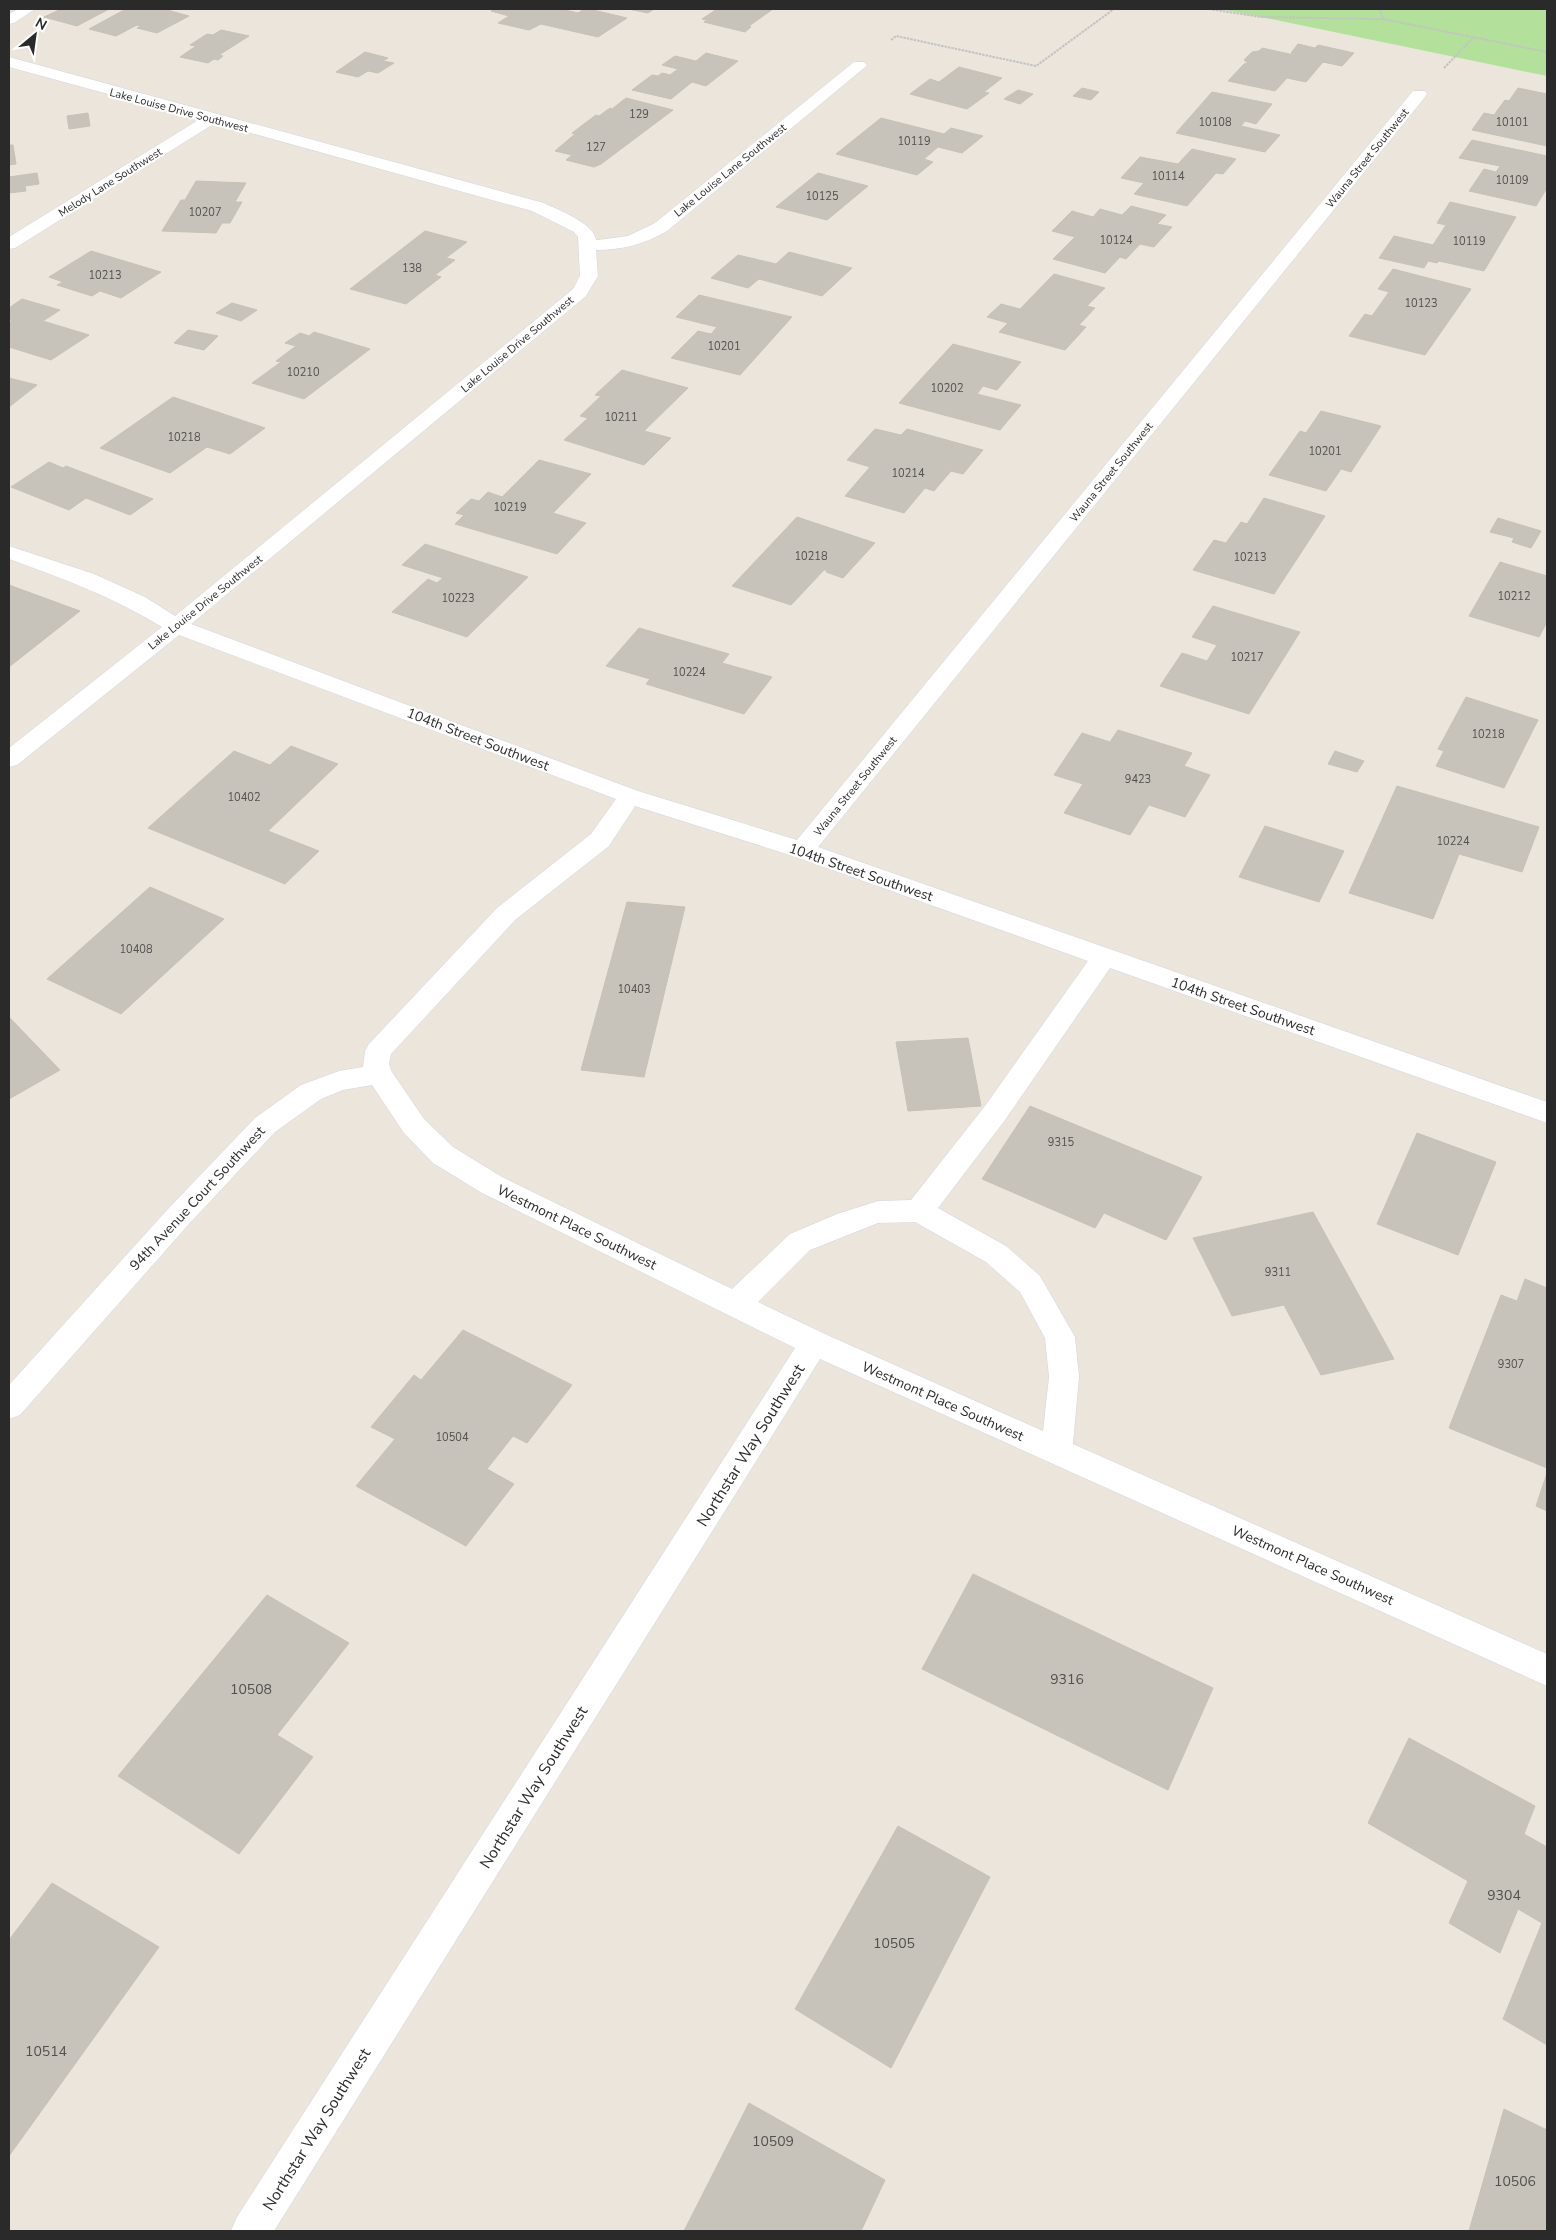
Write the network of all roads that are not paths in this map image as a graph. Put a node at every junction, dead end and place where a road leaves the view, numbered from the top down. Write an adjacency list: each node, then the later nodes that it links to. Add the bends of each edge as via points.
1 (28, 9): 2 (street)
2 (9, 20)
3 (9, 62): 6 (street, Lake Louise Drive Southwest)
4 (859, 65): 8 (street, Lake Louise Lane Southwest, via 661,227 644,238 629,242)
5 (1419, 94): 13 (street, Wauna Street Southwest)
6 (211, 119): 7 (street, Melody Lane Southwest); 8 (street, Lake Louise Drive Southwest, via 538,207 580,228 587,236)
7 (9, 244)
8 (588, 246): 10 (street, Lake Louise Drive Southwest, via 589,276 580,292)
9 (9, 552): 10 (street, via 137,602)
10 (176, 626): 11 (street, Lake Louise Drive Southwest); 12 (street, 104th Street Southwest)
11 (9, 760)
12 (630, 796): 13 (street, 104th Street Southwest); 15 (street, via 600,840 506,914 378,1051)
13 (802, 850): 14 (street, 104th Street Southwest)
14 (1104, 957): 16 (street, 104th Street Southwest); 17 (street, via 995,1113)
15 (378, 1074): 18 (street, Westmont Place Southwest, via 414,1126 443,1155 492,1185); 20 (street, 94th Avenue Court Southwest, via 338,1081 311,1092 265,1125)
16 (1547, 1113)
17 (919, 1211): 18 (street, via 878,1212 800,1242); 21 (street, via 996,1254 1030,1284 1060,1338 1064,1377)
18 (736, 1304): 19 (street, Westmont Place Southwest)
19 (814, 1343): 21 (street, Westmont Place Southwest); 23 (street, Northstar Way Southwest)
20 (9, 1406)
21 (1057, 1451): 22 (street, Westmont Place Southwest)
22 (1547, 1670)
23 (252, 2231)

